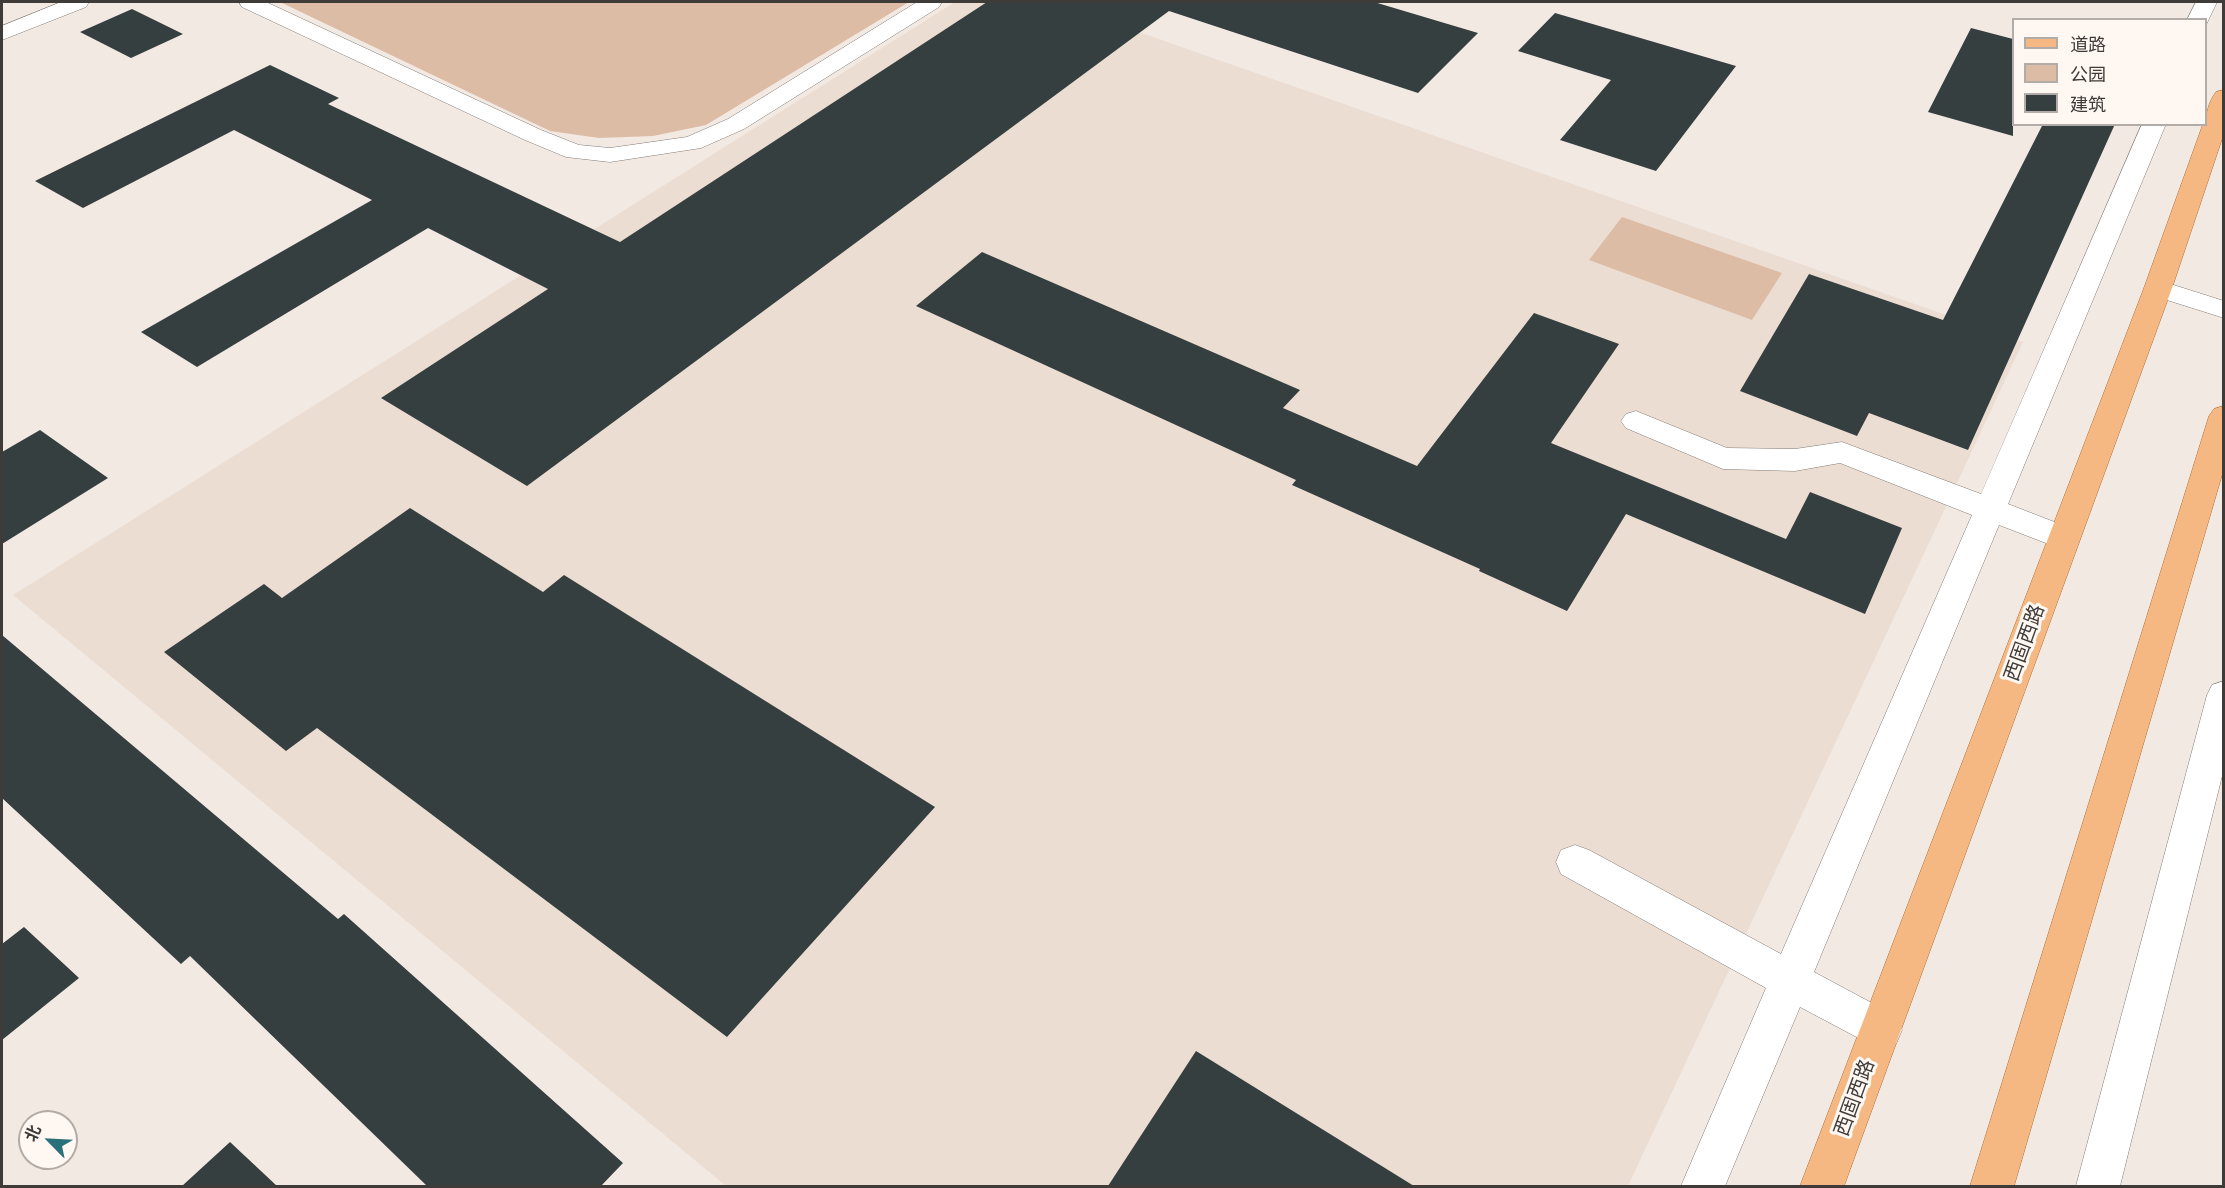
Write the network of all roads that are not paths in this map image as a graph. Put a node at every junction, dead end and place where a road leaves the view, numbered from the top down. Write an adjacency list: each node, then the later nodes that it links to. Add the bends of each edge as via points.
1 (78, 2): 6 (street)
2 (250, 2): 3 (street, via 533,135 575,152 610,155 692,143 736,124)
3 (931, 2)
4 (2206, 2): 5 (street)
5 (2199, 18)
6 (2, 34)
7 (2223, 97): 9 (main road, 西固西路)
8 (2153, 126): 13 (street)
9 (2158, 288): 10 (street); 14 (main road, 西固西路)
10 (2223, 310)
11 (2223, 416): 21 (main road)
12 (1636, 422): 13 (street, via 1723,458 1794,460 1842,452)
13 (1991, 510): 14 (street); 17 (street)
14 (2064, 538): 18 (main road, 西固西路)
15 (2223, 695): 22 (street)
16 (1575, 862): 17 (street)
17 (1791, 981): 18 (street); 19 (street)
18 (1881, 1030): 20 (main road, 西固西路)
19 (1703, 1186)
20 (1822, 1186)
21 (1992, 1186)
22 (2098, 1186)

